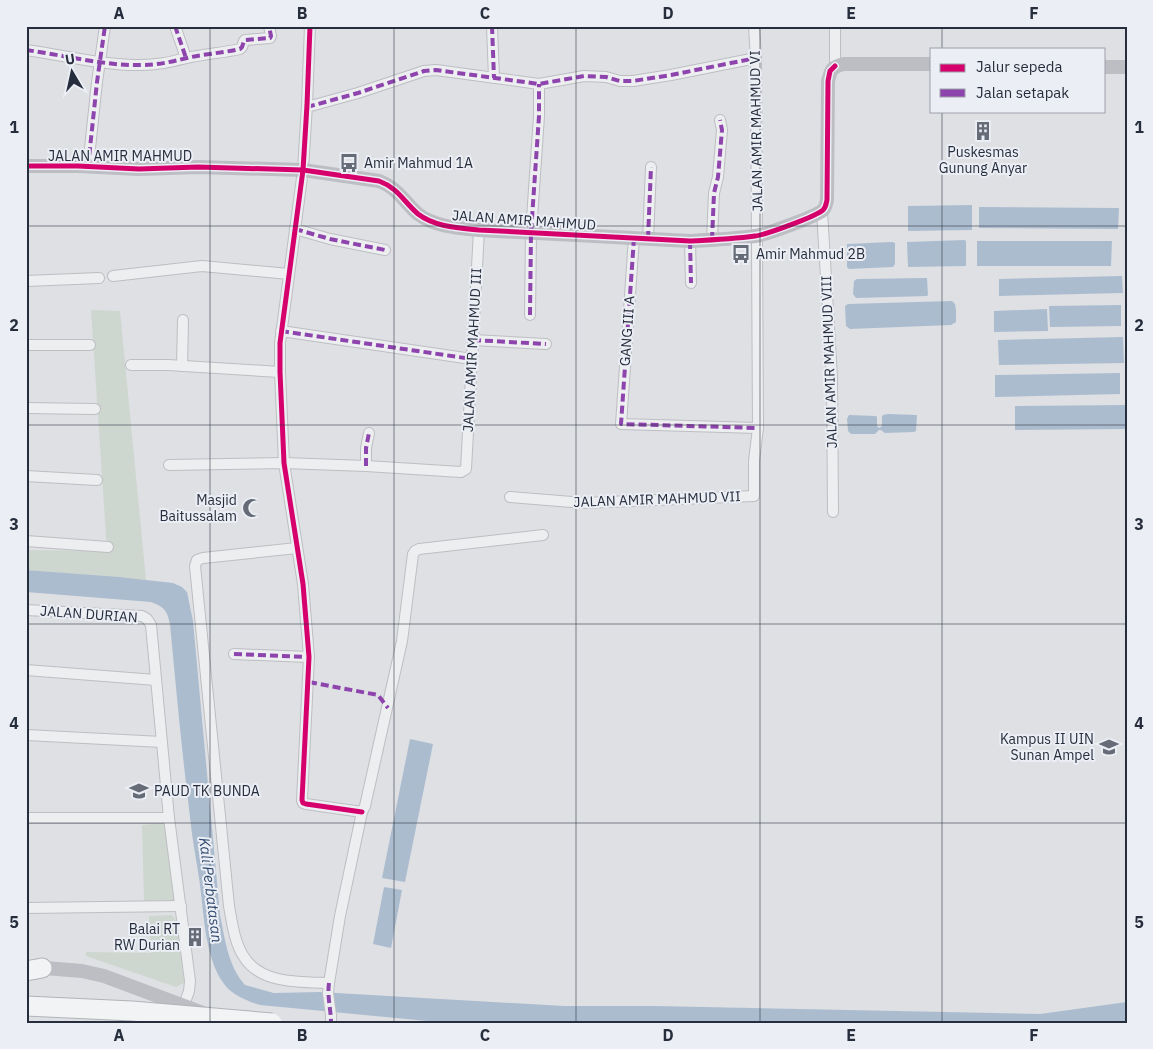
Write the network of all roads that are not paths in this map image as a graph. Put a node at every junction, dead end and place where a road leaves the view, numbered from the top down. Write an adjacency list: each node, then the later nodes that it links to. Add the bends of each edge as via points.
1 (105, 26): 12 (street)
2 (175, 26): 10 (street)
3 (269, 26): 10 (street, via 270,38 245,40 240,49)
4 (310, 26): 18 (street)
5 (492, 26): 16 (street)
6 (754, 26): 11 (street, JALAN AMIR MAHMUD VI)
7 (835, 26): 9 (street)
8 (26, 50): 12 (street)
9 (835, 56): 13 (street, via 844,64); 24 (street, via 828,80 827,200)
10 (186, 58): 12 (street, via 176,62 138,65)
11 (756, 58): 17 (street, via 633,81 584,76); 28 (street, JALAN AMIR MAHMUD VI)
12 (100, 62): 21 (street)
13 (930, 64)
14 (1106, 66): 15 (street)
15 (1127, 67)
16 (494, 78): 17 (street); 18 (street, via 424,71 358,93)
17 (539, 84): 27 (street)
18 (307, 104): 23 (street)
19 (720, 120): 31 (street, via 722,130)
20 (26, 166): 21 (street, JALAN AMIR MAHMUD)
21 (88, 167): 23 (street, JALAN AMIR MAHMUD)
22 (651, 167): 30 (street)
23 (303, 170): 25 (street); 26 (street, JALAN AMIR MAHMUD, via 388,184 418,214 444,226)
24 (822, 212): 28 (street, JALAN AMIR MAHMUD); 60 (street, JALAN AMIR MAHMUD VIII, via 832,378)
25 (295, 229): 33 (street); 34 (street)
26 (479, 230): 27 (street, JALAN AMIR MAHMUD); 42 (street, JALAN AMIR MAHMUD III)
27 (531, 233): 29 (street, JALAN AMIR MAHMUD); 39 (street)
28 (757, 236): 31 (street, JALAN AMIR MAHMUD); 52 (street, JALAN AMIR MAHMUD VII)
29 (634, 238): 30 (street, JALAN AMIR MAHMUD); 52 (street, GANG III A, via 621,424)
30 (648, 239): 32 (street, JALAN AMIR MAHMUD)
31 (712, 240): 32 (street, JALAN AMIR MAHMUD)
32 (690, 241): 38 (street)
33 (384, 250)
34 (289, 274): 35 (street, via 202,266); 41 (street)
35 (113, 276)
36 (98, 278): 37 (street)
37 (26, 281)
38 (691, 283)
39 (530, 314)
40 (183, 320): 48 (street)
41 (281, 331): 46 (street); 49 (street)
42 (473, 340): 43 (street); 46 (street, JALAN AMIR MAHMUD III)
43 (546, 344)
44 (26, 345): 45 (street)
45 (90, 345)
46 (472, 359): 56 (street, JALAN AMIR MAHMUD III, via 466,470)
47 (132, 365): 48 (street)
48 (182, 366): 49 (street)
49 (280, 372): 54 (street)
50 (26, 408): 51 (street)
51 (95, 409)
52 (758, 428): 59 (street, JALAN AMIR MAHMUD VII, via 754,496 584,503)
53 (369, 433): 56 (street)
54 (284, 463): 55 (street); 56 (street); 64 (street)
55 (169, 465)
56 (366, 466)
57 (26, 476): 58 (street)
58 (97, 480)
59 (510, 497)
60 (833, 512)
61 (543, 535): 72 (street, via 419,549 414,553 402,641)
62 (26, 540): 63 (street)
63 (108, 547)
64 (297, 548): 67 (street); 78 (street, via 203,558 195,566 228,906 236,937 244,957 261,973)
65 (26, 610): 69 (street, JALAN DURIAN, via 145,617 151,625)
66 (234, 654): 67 (street)
67 (310, 658): 72 (street, via 303,802)
68 (26, 670): 69 (street)
69 (156, 680): 71 (street, JALAN DURIAN)
70 (26, 735): 71 (street)
71 (162, 742): 74 (street, JALAN DURIAN)
72 (362, 812): 78 (street)
73 (26, 818): 74 (street)
74 (169, 818): 75 (street, JALAN DURIAN)
75 (181, 906): 76 (street); 81 (street, JALAN DURIAN, via 190,985)
76 (26, 908)
77 (32, 968): 79 (street, via 82,971)
78 (328, 986): 83 (street)
79 (154, 994): 81 (street); 84 (street)
80 (26, 1006): 86 (highway, bridge)
81 (184, 1006): 82 (street)
82 (206, 1019): 85 (street)
83 (331, 1019)
84 (157, 1023)
85 (250, 1023)
86 (272, 1023)

